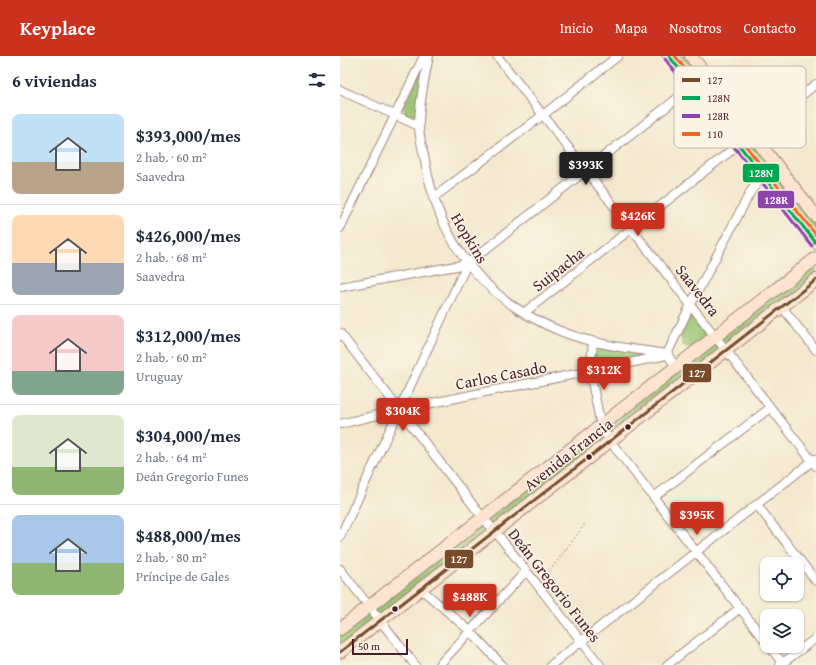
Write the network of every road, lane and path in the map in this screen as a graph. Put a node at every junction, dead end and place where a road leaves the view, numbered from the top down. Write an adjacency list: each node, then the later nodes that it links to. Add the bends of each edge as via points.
1 (424, 56): 13 (street)
2 (429, 56): 15 (street, Hopkins)
3 (497, 56): 14 (street, Saavedra)
4 (618, 56): 14 (street)
5 (669, 56): 7 (main road)
6 (691, 56): 8 (main road)
7 (677, 66)
8 (699, 66)
9 (816, 84): 11 (street, Suipacha)
10 (340, 90): 13 (street)
11 (806, 92)
12 (674, 101): 19 (street)
13 (394, 114): 15 (street); 22 (street)
14 (543, 115): 19 (street, Saavedra); 21 (street)
15 (419, 126): 21 (street, Hopkins)
16 (735, 148): 25 (street, Suipacha)
17 (741, 148): 20 (main road)
18 (763, 148): 23 (main road)
19 (586, 170): 25 (street, Saavedra); 28 (street)
20 (763, 176): 26 (main road); 31 (street, via 751,191)
21 (433, 198): 28 (street, Hopkins, via 446,228)
22 (342, 215): 24 (street)
23 (816, 216)
24 (340, 228)
25 (632, 229): 31 (street, Saavedra); 33 (street, Suipacha)
26 (816, 243)
27 (816, 258): 35 (main road, Avenida Francia)
28 (467, 264): 30 (street); 33 (street, Hopkins, via 505,300); 43 (street)
29 (816, 280): 32 (main road, Avenida Francia)
30 (340, 287)
31 (691, 304): 35 (street, Saavedra); 39 (street)
32 (782, 307): 37 (street); 38 (main road, Avenida Francia)
33 (525, 312): 36 (street, Hopkins, via 559,330)
34 (340, 333): 43 (street, Deán Gregorio Funes)
35 (716, 336): 38 (street, Saavedra); 40 (main road, Avenida Francia)
36 (593, 342): 39 (street, Hopkins); 41 (street)
37 (816, 350)
38 (726, 351): 42 (street, Saavedra); 46 (main road, Avenida Francia)
39 (667, 354): 40 (street); 41 (street, Carlos Casado)
40 (676, 367): 45 (main road, Avenida Francia)
41 (590, 372): 43 (street, Carlos Casado); 45 (street)
42 (770, 408): 47 (street, Saavedra); 48 (street)
43 (398, 409): 44 (street, Carlos Casado); 50 (street, Deán Gregorio Funes); 53 (street)
44 (340, 424)
45 (601, 426): 46 (street); 50 (main road, Avenida Francia)
46 (610, 441): 48 (street); 52 (main road, Avenida Francia)
47 (815, 462): 49 (street)
48 (654, 497): 54 (street)
49 (757, 505): 54 (street); 57 (street)
50 (483, 518): 52 (street, Deán Gregorio Funes); 60 (main road, Avenida Francia)
51 (585, 524): 58 (path)
52 (495, 531): 56 (street, Deán Gregorio Funes); 59 (main road, Avenida Francia)
53 (340, 537)
54 (696, 552): 61 (street); 67 (street)
55 (340, 569): 60 (street)
56 (526, 571): 58 (street, Deán Gregorio Funes); 64 (street)
57 (816, 581)
58 (538, 586): 67 (street, Deán Gregorio Funes)
59 (421, 589): 62 (main road, Avenida Francia); 64 (street)
60 (370, 606): 62 (street); 63 (main road, Avenida Francia)
61 (740, 608): 65 (street); 76 (street)
62 (380, 620): 68 (main road, Avenida Francia); 71 (street)
63 (340, 630)
64 (470, 632): 72 (street); 73 (street)
65 (760, 634)
66 (816, 638): 70 (street)
67 (582, 641): 74 (street); 75 (street, Deán Gregorio Funes)
68 (340, 652)
69 (774, 653): 70 (street)
70 (782, 664)
71 (415, 665)
72 (439, 665)
73 (502, 665)
74 (551, 665)
75 (600, 665)
76 (667, 665)

